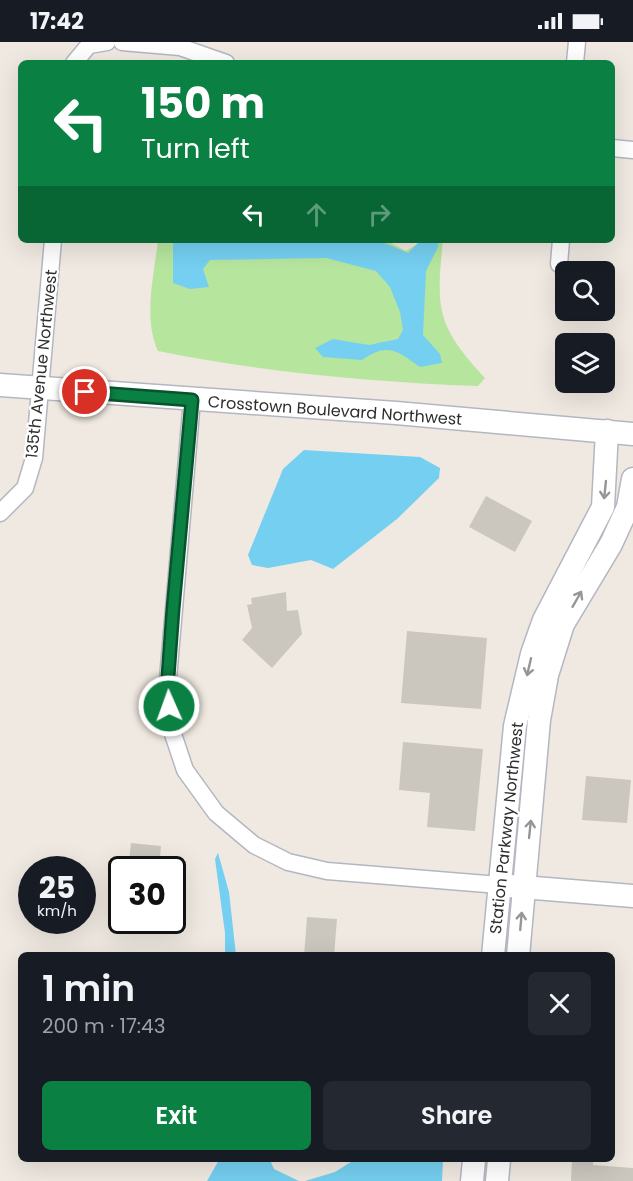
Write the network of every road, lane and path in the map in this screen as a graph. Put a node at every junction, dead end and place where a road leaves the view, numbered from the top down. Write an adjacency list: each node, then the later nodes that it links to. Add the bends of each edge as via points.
1 (106, 42): 4 (street, via 89,45)
2 (122, 42): 5 (street, via 180,47)
3 (577, 42): 6 (street)
4 (76, 60)
5 (217, 60)
6 (575, 60)
7 (615, 148): 8 (street)
8 (633, 150)
9 (53, 243): 13 (street, 135th Avenue Northwest)
10 (561, 243): 11 (street)
11 (559, 261)
12 (0, 385): 13 (street, Crosstown Boulevard Northwest)
13 (42, 388): 14 (street, Crosstown Boulevard Northwest); 18 (street, 135th Avenue Northwest, via 34,458 25,488)
14 (192, 400): 15 (street, Crosstown Boulevard Northwest); 21 (street, via 167,690 171,731 185,770 216,813 254,845 291,863 327,871)
15 (607, 431): 16 (street, Crosstown Boulevard Northwest); 19 (street, Station Parkway Northwest, one-way to 19, via 603,507)
16 (633, 434)
17 (633, 478): 19 (street, Station Parkway Northwest, via 628,507)
18 (0, 513)
19 (590, 558): 20 (street, Station Parkway Northwest, via 547,675)
20 (531, 703): 21 (street, Station Parkway Northwest, via 515,726); 22 (street, Station Parkway Northwest, one-way to 20)
21 (499, 885): 22 (street); 24 (street, Station Parkway Northwest)
22 (524, 887): 23 (street); 25 (street, Station Parkway Northwest, one-way to 22)
23 (633, 896)
24 (493, 952)
25 (518, 952)
26 (474, 1162): 28 (street)
27 (499, 1162): 29 (street)
28 (472, 1181)
29 (497, 1181)

